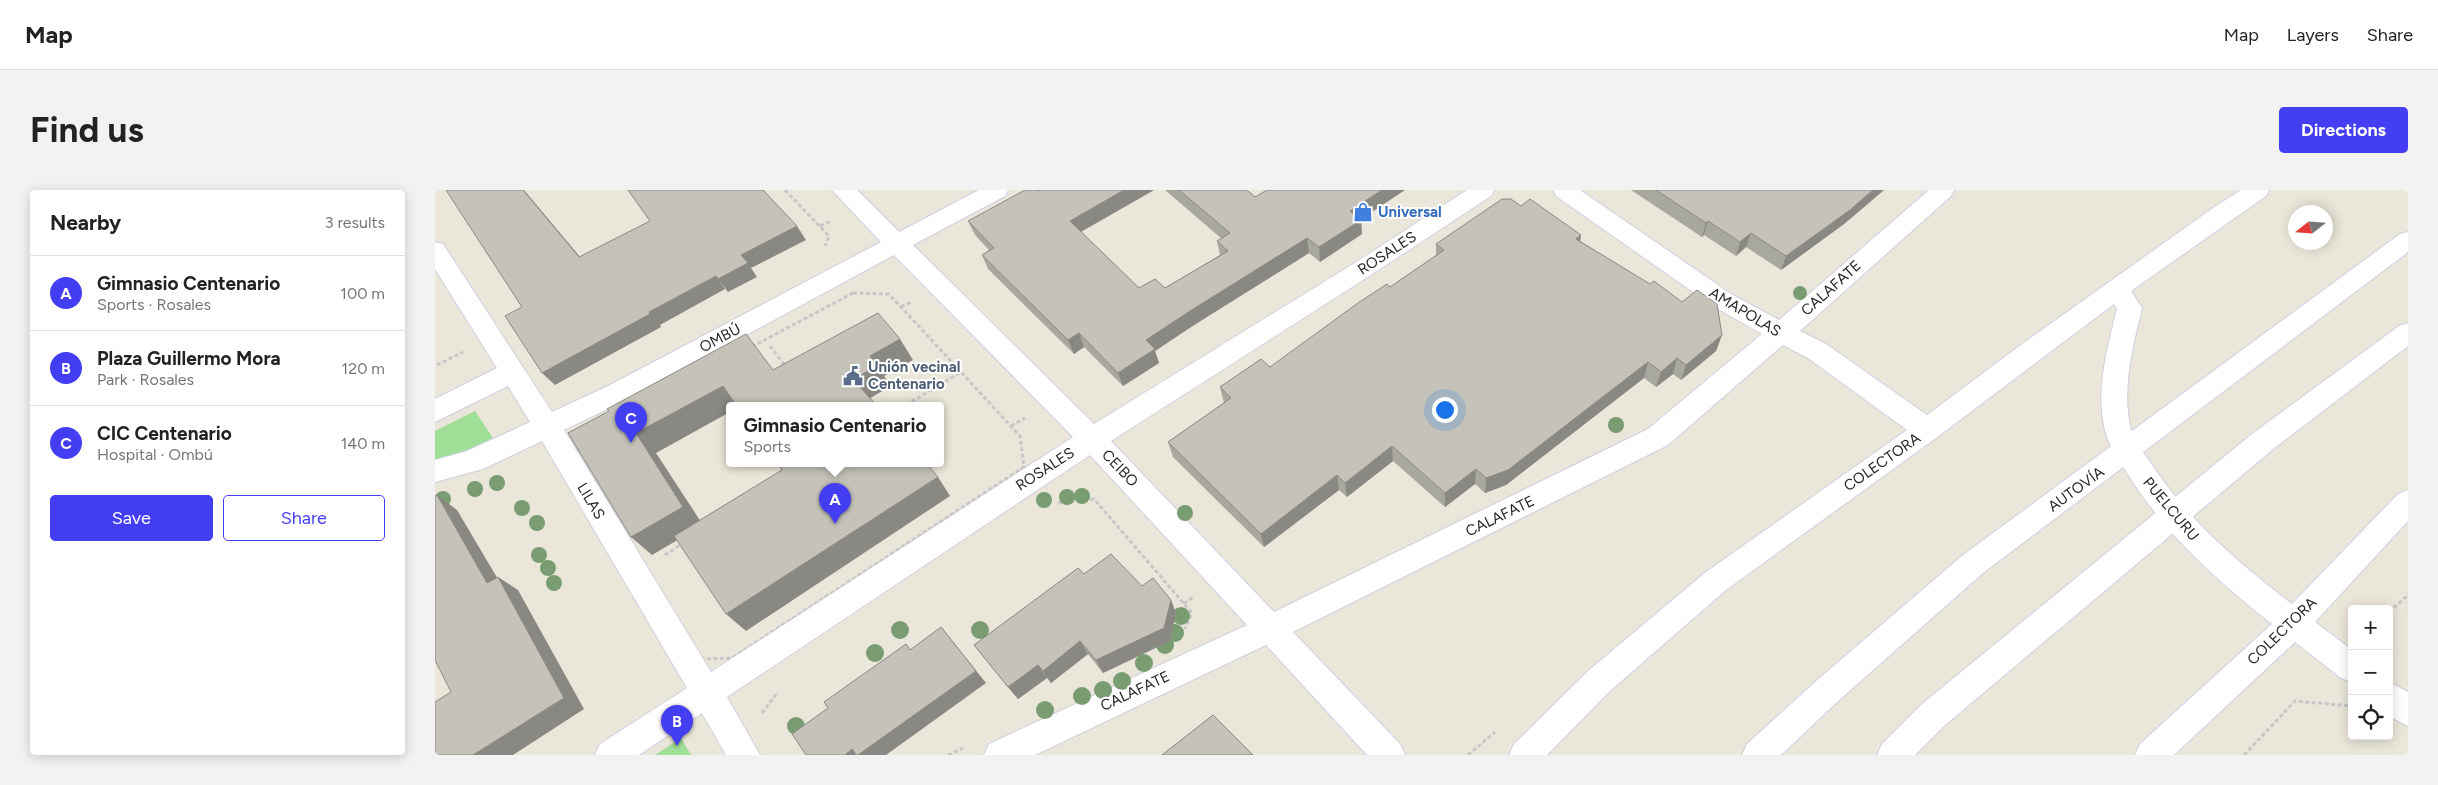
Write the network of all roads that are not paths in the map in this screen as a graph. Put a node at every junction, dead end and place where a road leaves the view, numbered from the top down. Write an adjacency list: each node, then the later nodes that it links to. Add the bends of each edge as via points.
1 (843, 190): 8 (street, CEIBO)
2 (997, 190): 8 (street, OMBÚ)
3 (1483, 190): 17 (street, ROSALES, via 1367,267)
4 (1564, 190): 11 (street, AMAPOLAS, via 1722,300)
5 (1943, 190): 11 (street, CALAFATE)
6 (2258, 190): 10 (street, COLECTORA)
7 (2408, 240): 18 (street, AUTOVÍA)
8 (895, 244): 15 (street, OMBÚ, via 626,388); 17 (street, CEIBO)
9 (435, 250): 13 (street, LILAS)
10 (2117, 290): 16 (street, COLECTORA); 18 (street, PUELCURU, via 2130,308 2118,362 2116,421)
11 (1781, 333): 16 (street, AMAPOLAS, via 1817,350); 23 (street, CALAFATE, via 1658,437)
12 (2408, 333): 21 (street, via 2262,442)
13 (513, 372): 14 (street); 15 (street, LILAS)
14 (435, 411)
15 (547, 426): 19 (street, OMBÚ, via 473,461); 25 (street, LILAS)
16 (1927, 430): 32 (street, COLECTORA, via 1716,581 1599,681)
17 (1092, 439): 23 (street, CEIBO); 25 (street, ROSALES)
18 (2128, 450): 21 (street, PUELCURU, via 2147,485); 33 (street, AUTOVÍA, via 1973,564)
19 (435, 471)
20 (2408, 502): 22 (street, COLECTORA)
21 (2173, 516): 22 (street, PUELCURU, via 2200,545); 34 (street, via 1933,715)
22 (2293, 623): 24 (street, PUELCURU); 35 (street, COLECTORA)
23 (1269, 629): 30 (street, CALAFATE); 31 (street, CEIBO)
24 (2348, 665)
25 (705, 692): 28 (street, ROSALES); 29 (street, LILAS)
26 (2393, 700): 27 (street)
27 (2408, 711)
28 (611, 755)
29 (743, 755)
30 (1000, 755)
31 (1389, 755)
32 (1525, 755)
33 (1758, 755)
34 (1893, 755)
35 (2151, 755)

